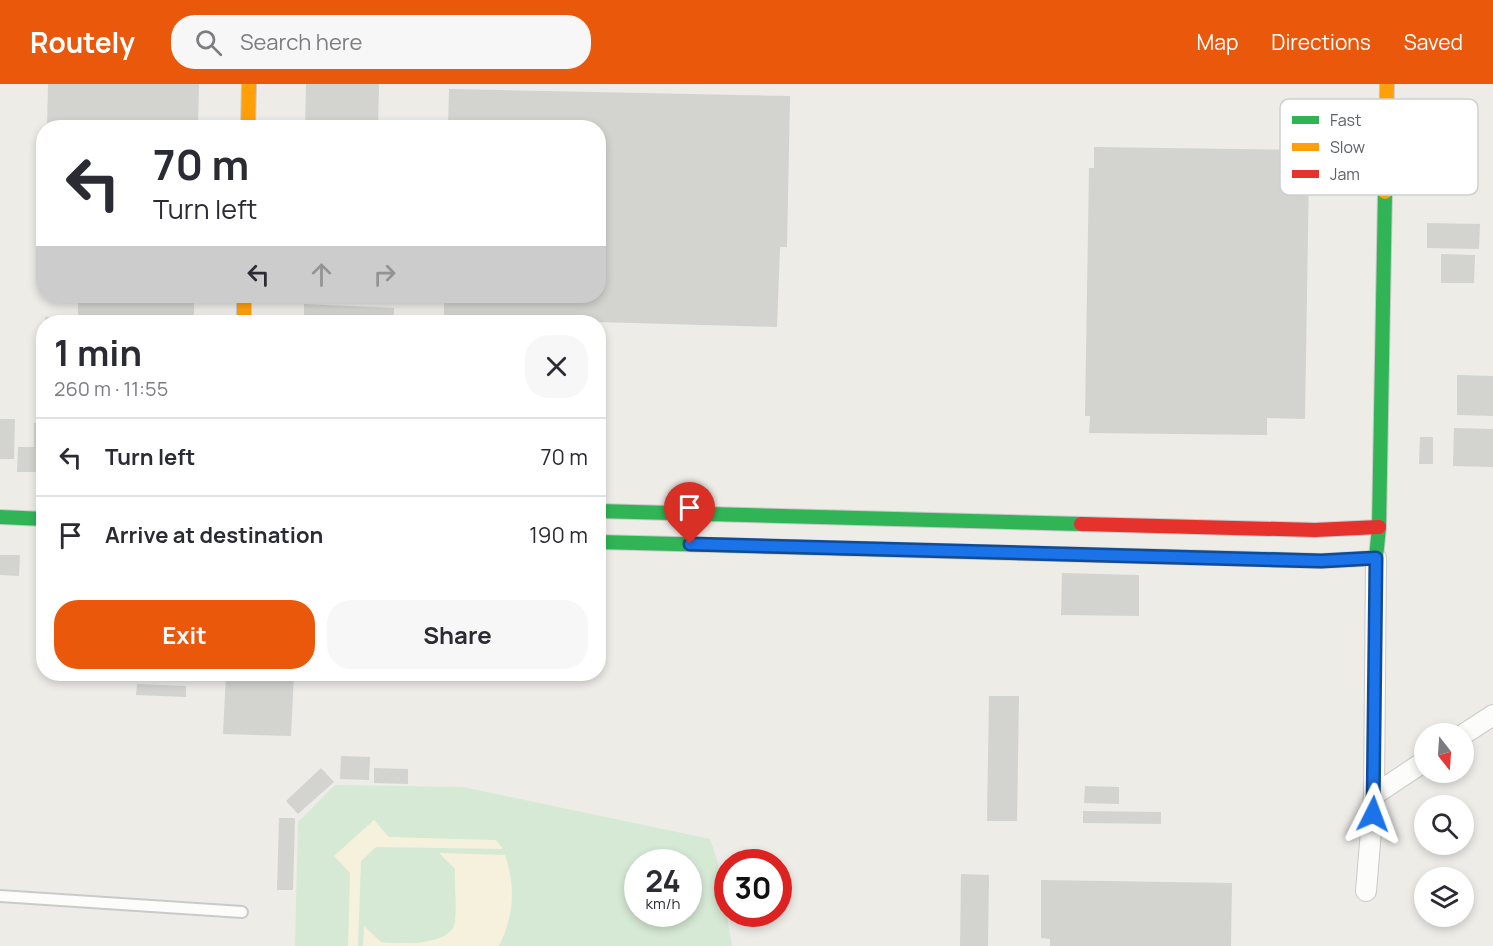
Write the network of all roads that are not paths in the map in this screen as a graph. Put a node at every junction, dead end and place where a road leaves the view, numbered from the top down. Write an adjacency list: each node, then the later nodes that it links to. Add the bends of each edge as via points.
1 (249, 84): 4 (street)
2 (1387, 84): 3 (street)
3 (1387, 99)
4 (248, 120)
5 (1385, 195): 9 (street)
6 (606, 511): 9 (street, via 1303,530)
7 (0, 517): 8 (street)
8 (36, 519)
9 (1379, 527): 11 (street)
10 (606, 542): 11 (street, via 1321,561)
11 (1376, 558): 15 (street)
12 (1493, 715): 13 (street)
13 (1474, 727)
14 (1414, 768): 15 (street)
15 (1374, 795): 16 (street)
16 (1366, 891)
17 (0, 896): 18 (lane)
18 (242, 912)

